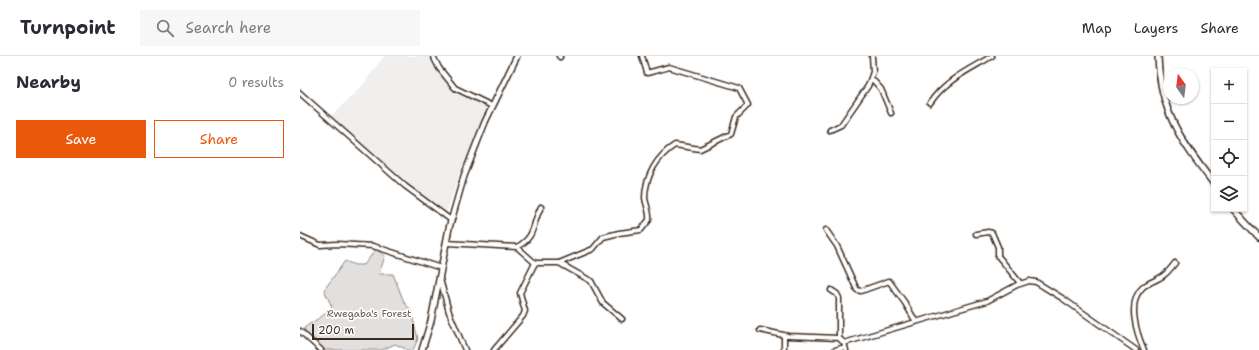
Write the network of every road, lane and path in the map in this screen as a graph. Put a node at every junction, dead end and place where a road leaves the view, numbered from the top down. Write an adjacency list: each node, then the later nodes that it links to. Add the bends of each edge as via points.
1 (433, 56): 10 (street, via 455,88)
2 (517, 56): 10 (main road)
3 (642, 56): 24 (street, via 647,73 669,67 736,87 747,106 736,117 728,136 700,149 675,145 656,162 652,167 646,191 650,216 644,229 603,237 593,249)
4 (872, 56): 7 (street)
5 (992, 56): 9 (street, via 958,75 941,88)
6 (1158, 56): 13 (main road, via 1165,99 1175,128)
7 (872, 79): 11 (street, via 880,89); 12 (street, via 846,119 841,125)
8 (300, 93): 16 (street, via 405,186)
9 (930, 103)
10 (492, 106): 16 (main road, via 464,176)
11 (891, 113)
12 (830, 130)
13 (1211, 180)
14 (541, 207): 22 (street, via 531,235 526,242)
15 (1237, 212): 20 (main road)
16 (451, 220): 21 (main road)
17 (826, 230): 31 (street, via 837,246 857,290 861,291 889,281)
18 (976, 234): 28 (street, via 992,233 998,247 998,256)
19 (300, 236): 26 (street, via 320,245 345,244 378,248)
20 (1259, 237)
21 (446, 243): 22 (street); 26 (main road)
22 (517, 247): 23 (street)
23 (535, 263): 24 (street); 40 (street, via 520,293 525,313)
24 (560, 263): 30 (street, via 591,281 603,303)
25 (1175, 263): 44 (street, via 1164,276 1138,292 1135,317 1138,336)
26 (440, 268): 27 (main road)
27 (440, 275): 38 (main road); 39 (street, via 449,312)
28 (1020, 283): 31 (street, via 987,301); 43 (street, via 1036,282 1084,312)
29 (831, 290): 35 (street, via 840,298)
30 (622, 319)
31 (916, 322): 36 (street)
32 (760, 330): 34 (street)
33 (300, 331): 37 (street)
34 (784, 336): 35 (street); 41 (street)
35 (839, 338): 36 (street)
36 (845, 346): 42 (street)
37 (321, 350)
38 (422, 350)
39 (465, 350)
40 (494, 350)
41 (784, 350)
42 (835, 350)
43 (1136, 350)
44 (1144, 350)

